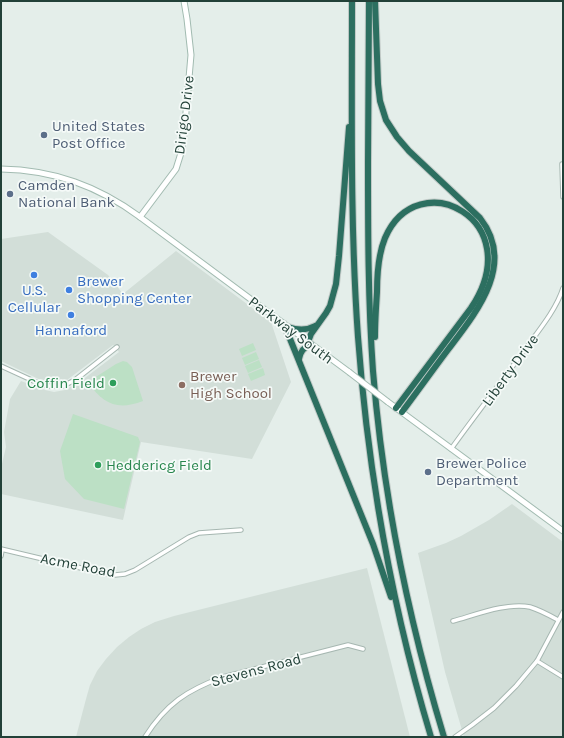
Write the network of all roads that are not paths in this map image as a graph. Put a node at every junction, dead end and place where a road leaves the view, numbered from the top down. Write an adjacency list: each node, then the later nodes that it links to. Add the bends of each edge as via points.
1 (184, 1): 9 (main road, Dirigo Drive, via 191,55 181,154 176,169)
2 (352, 1): 5 (highway)
3 (369, 1): 17 (highway, via 368,254)
4 (375, 1): 19 (highway, via 378,84 386,120 409,151 480,218 488,229 494,248 491,279 480,305)
5 (352, 86): 11 (highway, via 337,279 330,306); 29 (highway, via 354,262 364,407 381,529)
6 (562, 164): 8 (street)
7 (1, 169): 9 (main road, Parkway South, via 36,172 74,181 108,196)
8 (563, 197)
9 (140, 217): 12 (main road, Parkway South)
10 (563, 288): 20 (street, Liberty Drive, via 558,302 539,330)
11 (319, 322): 12 (highway, via 312,327 298,330); 13 (highway, via 311,334)
12 (286, 325): 13 (main road, Parkway South); 15 (highway)
13 (310, 343): 15 (highway, via 301,352); 18 (main road, Parkway South, bridge)
14 (117, 347): 16 (street, via 64,386 38,384)
15 (300, 363): 29 (highway, via 386,578)
16 (1, 366)
17 (374, 373): 18 (highway, via 378,266 388,233 401,216 420,206 441,204 459,209 477,224 486,240 488,259 484,281 471,308); 35 (highway, via 384,467 403,577)
18 (396, 408): 19 (main road, Parkway South)
19 (402, 412): 20 (main road, Parkway South)
20 (451, 449): 22 (main road, Parkway South)
21 (241, 530): 23 (street, Acme Road, via 199,533 135,570 115,575)
22 (563, 531)
23 (2, 550): 24 (street)
24 (1, 556)
25 (563, 612): 26 (street)
26 (558, 620): 27 (street, via 539,610 514,606); 30 (street)
27 (453, 621)
28 (363, 649): 33 (street, Stevens Road, via 348,645 208,682 178,698 160,716)
29 (409, 656): 34 (highway)
30 (537, 661): 31 (street); 32 (street, via 500,703)
31 (563, 677)
32 (456, 736)
33 (145, 737)
34 (432, 737)
35 (444, 737)

